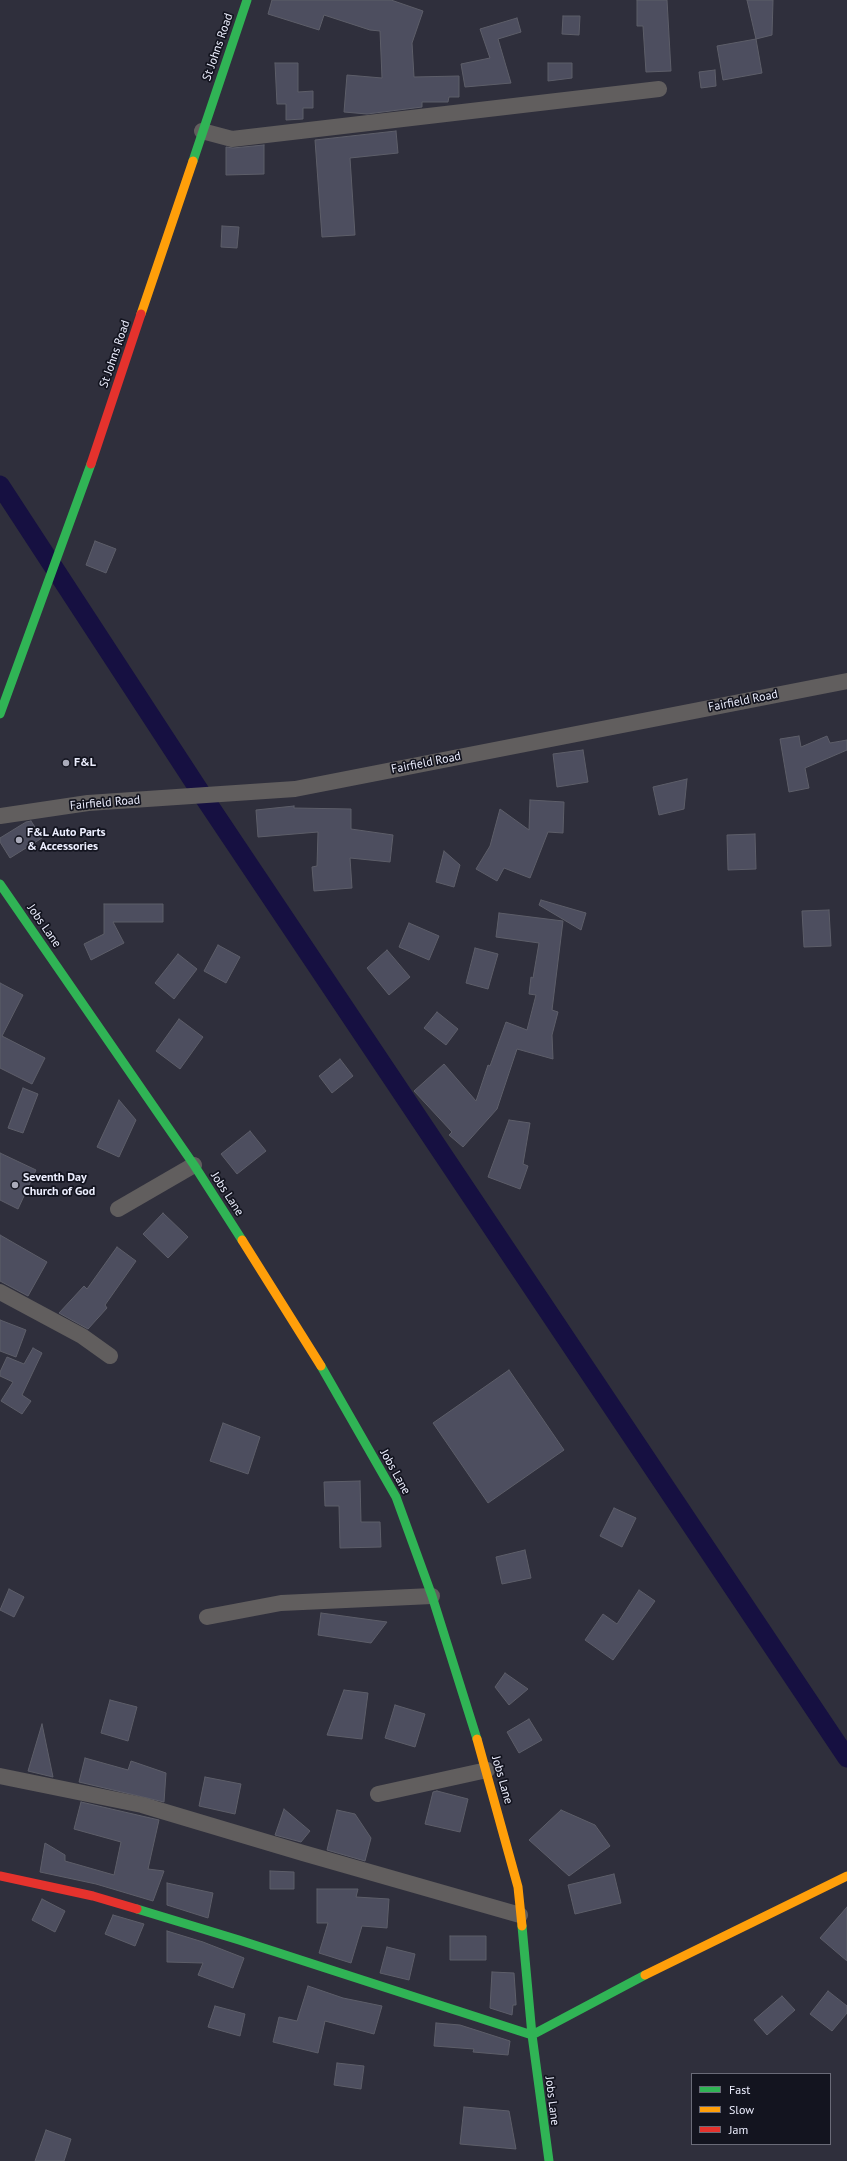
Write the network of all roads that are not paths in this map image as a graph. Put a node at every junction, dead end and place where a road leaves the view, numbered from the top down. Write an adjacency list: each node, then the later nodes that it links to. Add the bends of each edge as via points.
1 (247, 0): 3 (street, St Johns Road)
2 (659, 89): 3 (street, via 232,139)
3 (202, 131): 5 (street, St Johns Road, via 75,511)
4 (847, 680): 6 (street, Fairfield Road, via 295,789 88,803)
5 (0, 714)
6 (0, 816)
7 (0, 884): 8 (street, Jobs Lane)
8 (194, 1165): 9 (street); 12 (street, Jobs Lane, via 315,1355 396,1497)
9 (118, 1209)
10 (0, 1292): 11 (street, via 82,1336)
11 (110, 1356)
12 (432, 1596): 13 (street, via 281,1603); 14 (street, Jobs Lane)
13 (207, 1617)
14 (487, 1770): 16 (street); 19 (street, Jobs Lane, via 518,1886)
15 (0, 1776): 19 (street, via 142,1805)
16 (378, 1794)
17 (0, 1876): 20 (street, via 101,1898)
18 (847, 1876): 20 (street, via 652,1971)
19 (520, 1915): 20 (street, Jobs Lane)
20 (532, 2035): 21 (street, Jobs Lane)
21 (549, 2161)

